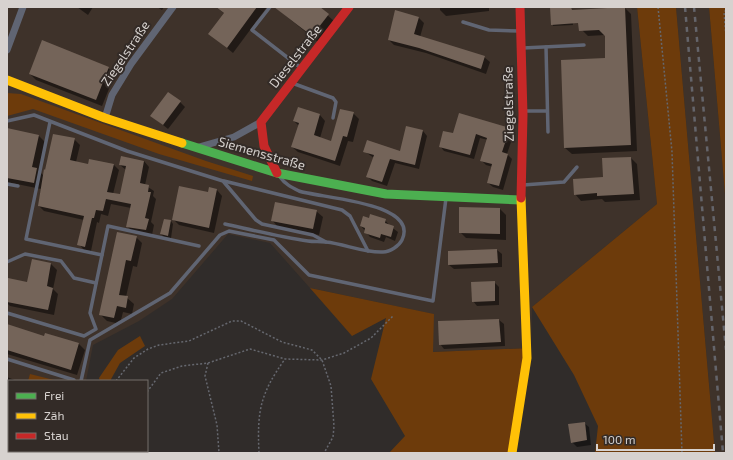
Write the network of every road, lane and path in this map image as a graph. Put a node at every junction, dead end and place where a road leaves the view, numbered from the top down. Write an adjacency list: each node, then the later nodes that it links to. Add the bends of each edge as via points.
1 (23, 7): 14 (street)
2 (172, 7): 20 (street, Ziegelstraße, via 116,89)
3 (270, 7): 15 (lane, via 252,30)
4 (520, 7): 9 (street, Ziegelstraße)
5 (658, 7): 56 (path, via 672,152)
6 (347, 8): 15 (street, Dieselstraße)
7 (726, 10): 10 (path)
8 (464, 22): 9 (lane, via 489,30)
9 (520, 31): 13 (street, Ziegelstraße)
10 (726, 37)
11 (584, 45): 12 (lane)
12 (546, 47): 13 (lane); 19 (lane)
13 (520, 48): 18 (street, Ziegelstraße)
14 (7, 50)
15 (301, 69): 17 (street, Dieselstraße)
16 (7, 80): 20 (street, Siemensstraße)
17 (291, 83): 21 (lane, via 333,98 336,102); 24 (street, Dieselstraße)
18 (522, 111): 19 (lane); 31 (street, Ziegelstraße)
19 (547, 111): 25 (lane)
20 (105, 118): 26 (street, Siemensstraße)
21 (333, 118)
22 (7, 121): 23 (lane, via 34,115)
23 (50, 122): 29 (lane, via 127,151); 39 (lane, via 26,239)
24 (261, 122): 26 (street, Dieselstraße, via 234,137); 28 (street, via 264,146)
25 (548, 132)
26 (197, 148): 28 (street, Siemensstraße)
27 (577, 167): 31 (lane, via 564,182)
28 (277, 173): 33 (street, Siemensstraße, via 386,194); 38 (lane, via 286,184 300,191 391,212 401,220 404,229 402,240 395,248 383,252)
29 (223, 181): 36 (lane, via 262,224 314,235); 38 (lane, via 342,210 350,216)
30 (7, 184): 32 (lane)
31 (522, 185): 34 (street, Ziegelstraße)
32 (18, 186)
33 (446, 198): 34 (street, Siemensstraße); 49 (lane, via 432,301 309,275 274,240 229,231 220,235 170,293 90,340)
34 (521, 200): 55 (street, Ziegelstraße, via 527,358)
35 (225, 224): 36 (lane, via 310,242)
36 (326, 242): 38 (lane)
37 (198, 246): 39 (lane, via 108,226)
38 (368, 251)
39 (102, 254): 41 (lane)
40 (7, 262): 41 (lane, via 25,254 61,261 74,278)
41 (96, 283): 42 (lane, via 90,313 96,329 84,336)
42 (7, 313)
43 (393, 316): 46 (path, via 371,338 344,353)
44 (7, 359): 48 (lane)
45 (285, 359): 46 (path); 47 (path, via 250,349); 53 (path, via 262,396 259,414)
46 (322, 360): 50 (path, via 312,350 282,342 242,321 232,321 189,341 148,349 134,358); 54 (path, via 331,386 334,426 333,437)
47 (208, 363): 51 (path, via 182,366 161,373); 52 (path, via 205,376 217,425)
48 (74, 380)
49 (81, 380)
50 (117, 380)
51 (148, 391)
52 (219, 453)
53 (259, 453)
54 (324, 453)
55 (512, 453)
56 (682, 453)

